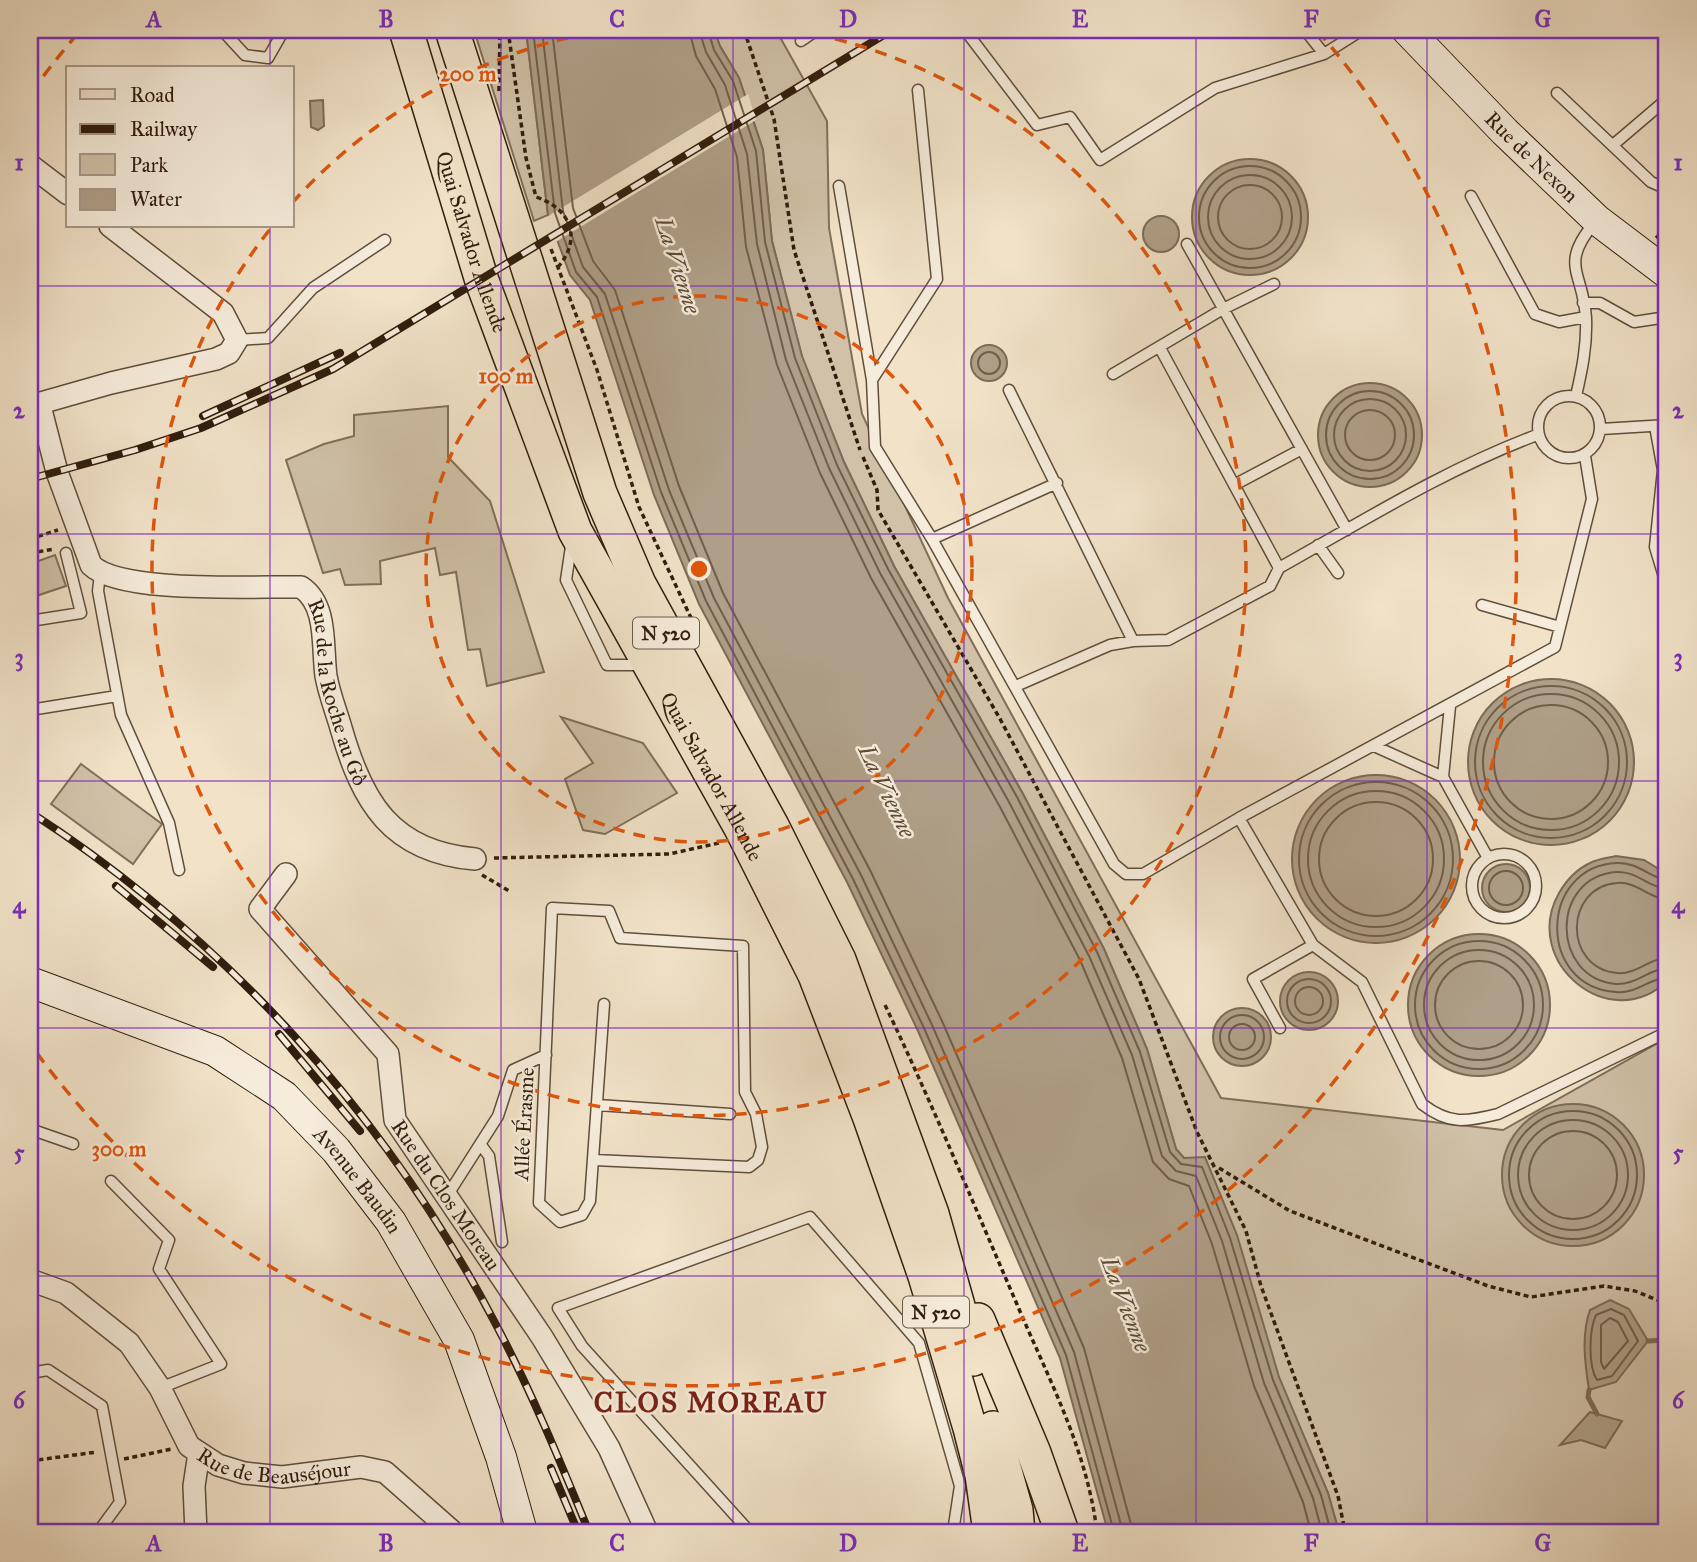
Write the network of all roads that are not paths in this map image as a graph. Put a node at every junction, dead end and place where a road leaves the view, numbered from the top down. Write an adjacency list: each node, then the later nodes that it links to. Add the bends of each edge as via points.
1 (222, 30): 2 (lane, via 244,55 268,58)
2 (284, 30)
3 (407, 30): 91 (main road, Quai Salvador Allende / N 520, via 482,281 575,531 741,828 816,975 925,1276 970,1428)
4 (452, 30): 85 (main road, Quai Salvador Allende / N 520, via 600,493 639,584 772,826 839,960)
5 (817, 30): 10 (lane)
6 (965, 30): 11 (lane, via 1037,125 1070,117 1100,160 1215,88)
7 (1305, 30): 11 (lane)
8 (1362, 30): 11 (lane)
9 (1407, 30): 21 (main road, Rue de Nexon)
10 (801, 41)
11 (1324, 54)
12 (918, 90): 34 (lane, via 937,279)
13 (1557, 93): 15 (lane)
14 (1667, 99): 15 (lane)
15 (1613, 145): 18 (lane, via 1651,182)
16 (30, 165): 19 (street)
17 (839, 186): 34 (lane)
18 (1667, 189)
19 (66, 192)
20 (1471, 196): 29 (lane, via 1535,314 1559,322)
21 (1597, 220): 25 (main road, Rue de Nexon); 27 (lane, via 1578,241 1574,258)
22 (113, 228): 31 (street, via 223,313)
23 (384, 240): 31 (lane, via 313,288 268,338)
24 (1186, 243): 28 (lane)
25 (1667, 273)
26 (1274, 284): 28 (lane)
27 (1583, 303): 29 (lane); 30 (lane, via 1600,303 1634,322)
28 (1223, 309): 32 (lane); 42 (lane)
29 (1586, 317): 36 (lane, via 1585,356)
30 (1667, 317)
31 (237, 340): 37 (street, via 229,353 216,359)
32 (1160, 348): 33 (lane); 45 (lane)
33 (1113, 374)
34 (872, 380): 47 (lane, via 874,446)
35 (1009, 390): 44 (lane)
36 (1576, 396): 40 (lane, via 1589,402); 41 (lane, via 1554,398 1539,414)
37 (35, 406): 52 (street, via 91,565)
38 (1667, 425): 39 (lane)
39 (1655, 426): 40 (lane); 53 (lane, via 1663,470 1655,547)
40 (1601, 429): 43 (lane, via 1597,445)
41 (1537, 435): 43 (lane, via 1556,458); 46 (lane, via 1479,456)
42 (1302, 449): 45 (lane); 46 (lane)
43 (1585, 456): 58 (lane, via 1592,499)
44 (1057, 483): 47 (lane); 59 (lane)
45 (1234, 485): 50 (lane)
46 (1347, 530): 48 (lane)
47 (932, 539): 60 (lane)
48 (1318, 545): 50 (lane); 51 (lane)
49 (66, 553): 56 (lane)
50 (1279, 568): 59 (lane, via 1270,586 1168,640)
51 (1338, 573)
52 (100, 574): 55 (lane); 68 (street, Rue de la Roche au Gô, via 139,583 301,587 313,595 319,607 327,679 353,769 373,806 388,825 443,856)
53 (1667, 587)
54 (1482, 605): 58 (lane)
55 (101, 610): 56 (lane); 61 (lane)
56 (81, 612): 57 (lane)
57 (30, 621)
58 (1560, 627): 62 (lane, via 1555,647)
59 (1133, 641): 60 (lane, via 1110,645)
60 (1016, 686): 66 (lane, via 1114,864 1126,874 1143,874)
61 (117, 696): 63 (lane); 69 (lane, via 169,823)
62 (1450, 706): 64 (lane); 65 (lane)
63 (30, 710)
64 (1374, 746): 65 (lane); 66 (lane)
65 (1443, 777): 67 (lane)
66 (1239, 818): 71 (lane)
67 (1488, 858): 67 (lane, via 1510,854 1530,866 1535,898 1520,915 1498,918 1479,907 1474,875)
68 (475, 859)
69 (179, 870)
70 (286, 874): 84 (street, Rue du Clos Moreau, via 260,909 388,1054 395,1120)
71 (1313, 945): 74 (lane, via 1253,979); 75 (lane, via 1362,982 1422,1104 1439,1117 1468,1121 1498,1114)
72 (30, 982): 95 (main road, Avenue Baudin, via 215,1051 284,1096 336,1150 391,1222 459,1340)
73 (604, 1004): 77 (lane, Allée Érasme)
74 (1280, 1028)
75 (1667, 1032)
76 (547, 1055): 81 (lane, via 513,1070 498,1116); 82 (lane, Allée Érasme, via 539,1203 560,1222 582,1215 590,1201); 82 (lane, Allée Érasme, via 552,908 609,911 620,938 743,946 745,1091 756,1114 762,1147 758,1160 749,1167)
77 (598, 1105): 78 (lane); 82 (lane, Allée Érasme)
78 (730, 1114)
79 (30, 1129): 80 (lane)
80 (73, 1144)
81 (481, 1145): 84 (lane); 86 (lane, via 489,1156)
82 (594, 1160)
83 (111, 1181): 89 (lane, via 169,1240 159,1269 221,1364)
84 (447, 1196): 96 (street, Rue du Clos Moreau, via 535,1325 609,1448)
85 (932, 1214): 99 (main road, Quai Salvador Allende / N 520, via 1016,1510); 100 (main road, via 1034,1453)
86 (502, 1242)
87 (30, 1280): 89 (street, Rue de Beauséjour, via 66,1293 129,1343)
88 (30, 1373): 92 (lane, via 48,1370 102,1406 120,1502)
89 (160, 1388): 90 (street, Rue de Beauséjour, via 189,1446)
90 (199, 1453): 93 (street, via 194,1486); 94 (street, Rue de Beauséjour, via 244,1473 282,1477 361,1467 385,1472)
91 (987, 1525)
92 (98, 1532)
93 (196, 1532)
94 (453, 1532)
95 (522, 1532)
96 (646, 1532)
97 (750, 1532): 98 (lane, via 582,1346 558,1308 810,1217 919,1343 960,1486)
98 (953, 1532)
99 (1018, 1532)
100 (1062, 1532)

